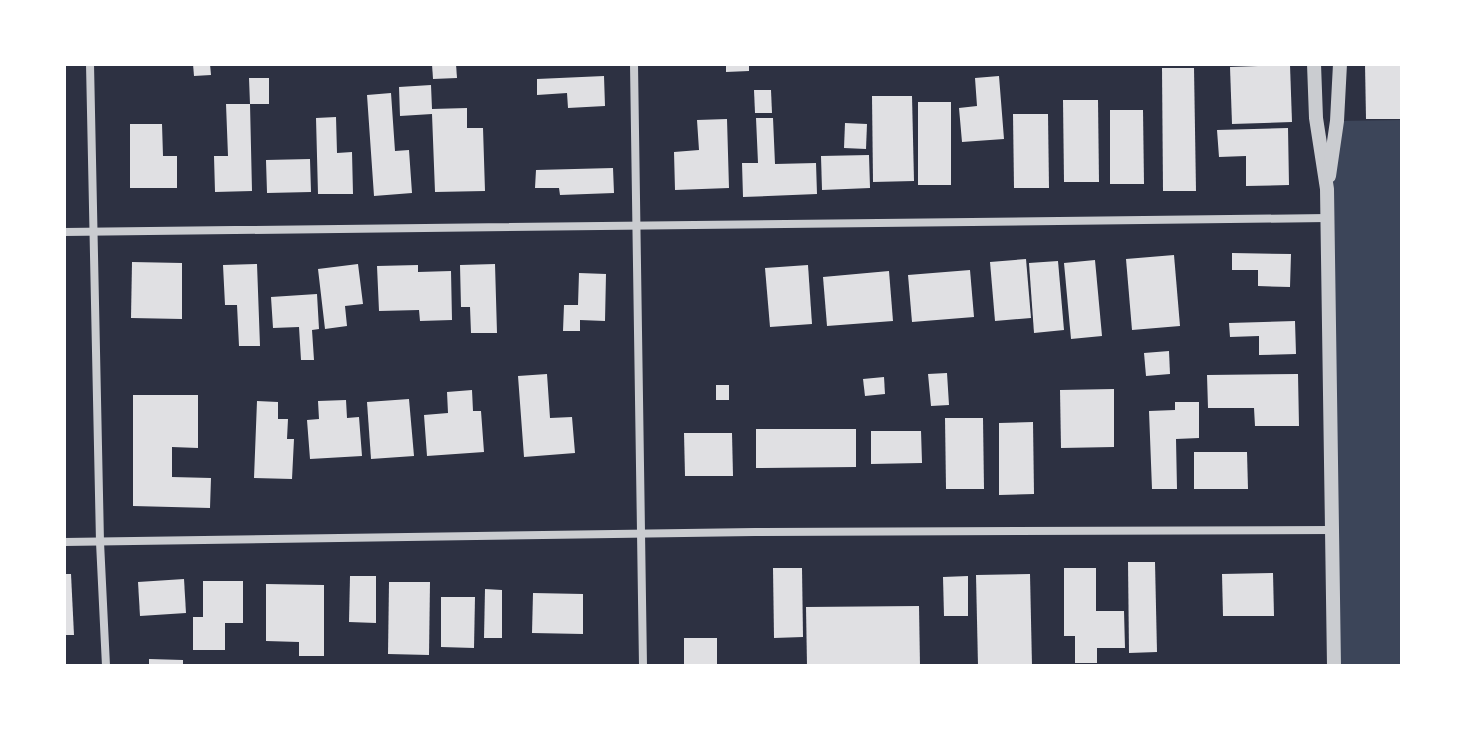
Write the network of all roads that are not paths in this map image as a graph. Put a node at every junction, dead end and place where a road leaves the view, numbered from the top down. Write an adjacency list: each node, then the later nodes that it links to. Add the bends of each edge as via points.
1 (90, 64): 9 (street)
2 (634, 64): 7 (street)
3 (1314, 64): 5 (street)
4 (1340, 64): 5 (street)
5 (1327, 189): 6 (street)
6 (1327, 218): 7 (street); 10 (street)
7 (638, 226): 9 (street); 11 (street)
8 (64, 232): 9 (street)
9 (94, 232): 13 (street)
10 (1332, 530): 11 (street); 16 (street)
11 (639, 534): 13 (street); 15 (street)
12 (64, 542): 13 (street)
13 (100, 542): 14 (street)
14 (106, 666)
15 (643, 666)
16 (1334, 666)

